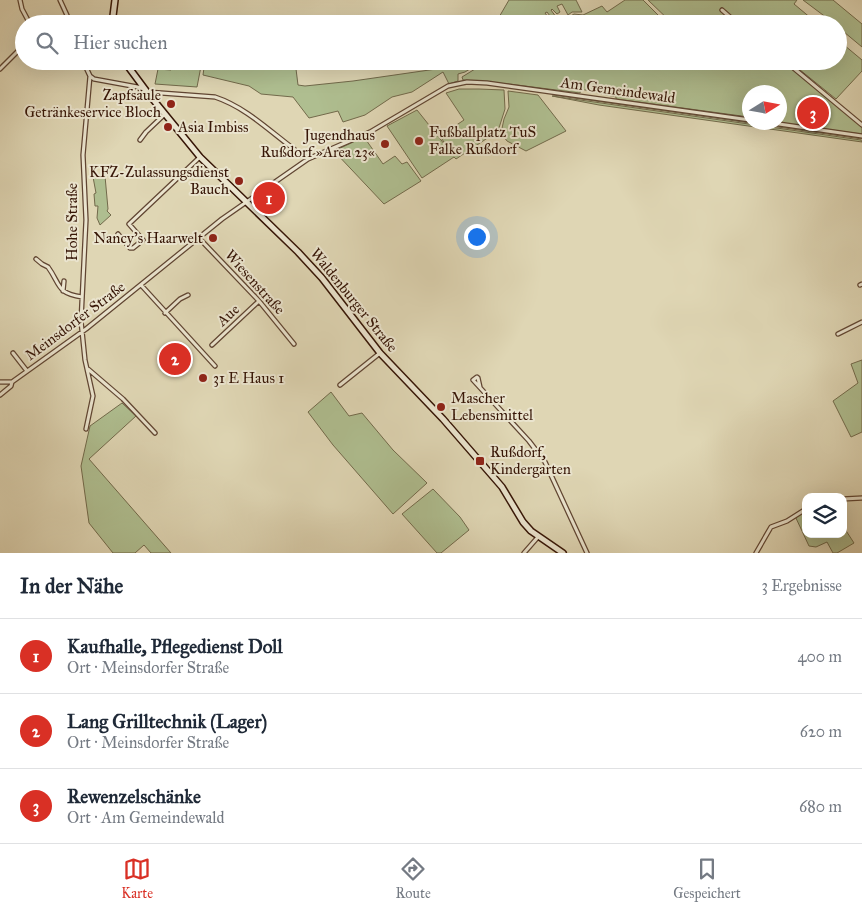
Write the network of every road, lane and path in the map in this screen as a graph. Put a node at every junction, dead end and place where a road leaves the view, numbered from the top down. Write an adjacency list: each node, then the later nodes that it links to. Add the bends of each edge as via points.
1 (20, 0): 5 (street)
2 (60, 0): 6 (street)
3 (115, 0): 7 (main road)
4 (722, 10): 8 (street)
5 (26, 15)
6 (67, 15)
7 (113, 15)
8 (728, 15)
9 (15, 54): 10 (street)
10 (0, 69)
11 (87, 70): 14 (street)
12 (131, 70): 16 (main road, Waldenburger Straße)
13 (796, 70): 20 (street)
14 (90, 76): 16 (street); 33 (street, Hohe Straße, via 83,155 86,220)
15 (454, 84): 18 (street, Am Gemeindewald, via 487,83); 24 (street, Meinsdorfer Straße, via 370,132)
16 (145, 90): 17 (main road, Waldenburger Straße); 24 (street, via 224,100 264,124 290,148)
17 (165, 114): 22 (street); 23 (main road, Waldenburger Straße)
18 (742, 119)
19 (787, 125): 21 (street)
20 (862, 125)
21 (862, 136)
22 (140, 140)
23 (200, 157): 25 (main road, Waldenburger Straße); 26 (street, via 129,224 143,240 130,248)
24 (308, 159): 25 (street, Meinsdorfer Straße)
25 (247, 202): 27 (street, Meinsdorfer Straße); 41 (main road, Waldenburger Straße, via 322,278)
26 (118, 234)
27 (198, 237): 30 (street, Meinsdorfer Straße); 34 (street, Wiesenstraße)
28 (36, 260): 31 (street, via 48,267)
29 (64, 281): 31 (street)
30 (141, 285): 35 (street, Meinsdorfer Straße); 37 (street, Meinsdorfer Straße)
31 (63, 291): 33 (street)
32 (188, 295): 35 (street)
33 (82, 297): 37 (street, Hohe Straße)
34 (259, 301): 39 (street, Wiesenstraße); 40 (street, Aue)
35 (165, 313): 43 (street, Meinsdorfer Straße)
36 (862, 322): 38 (street)
37 (82, 331): 44 (street, Hohe Straße); 45 (street, Meinsdorfer Straße)
38 (838, 334)
39 (294, 344)
40 (212, 345)
41 (380, 353): 48 (street); 56 (main road, Waldenburger Straße, via 480,461 502,487 523,522)
42 (13, 354): 45 (street)
43 (215, 366)
44 (87, 369): 51 (street, Hohe Straße, via 92,396); 52 (street, via 124,399)
45 (26, 371): 47 (street, Meinsdorfer Straße)
46 (0, 382): 47 (street)
47 (12, 382): 50 (street, Meinsdorfer Straße)
48 (340, 385)
49 (480, 387): 59 (street, via 545,462)
50 (0, 395)
51 (86, 429)
52 (155, 433)
53 (862, 498): 54 (street)
54 (847, 499)
55 (802, 512): 60 (street, via 771,527)
56 (538, 537): 57 (street); 58 (main road, Waldenburger Straße)
57 (524, 553)
58 (563, 553)
59 (587, 553)
60 (756, 553)

